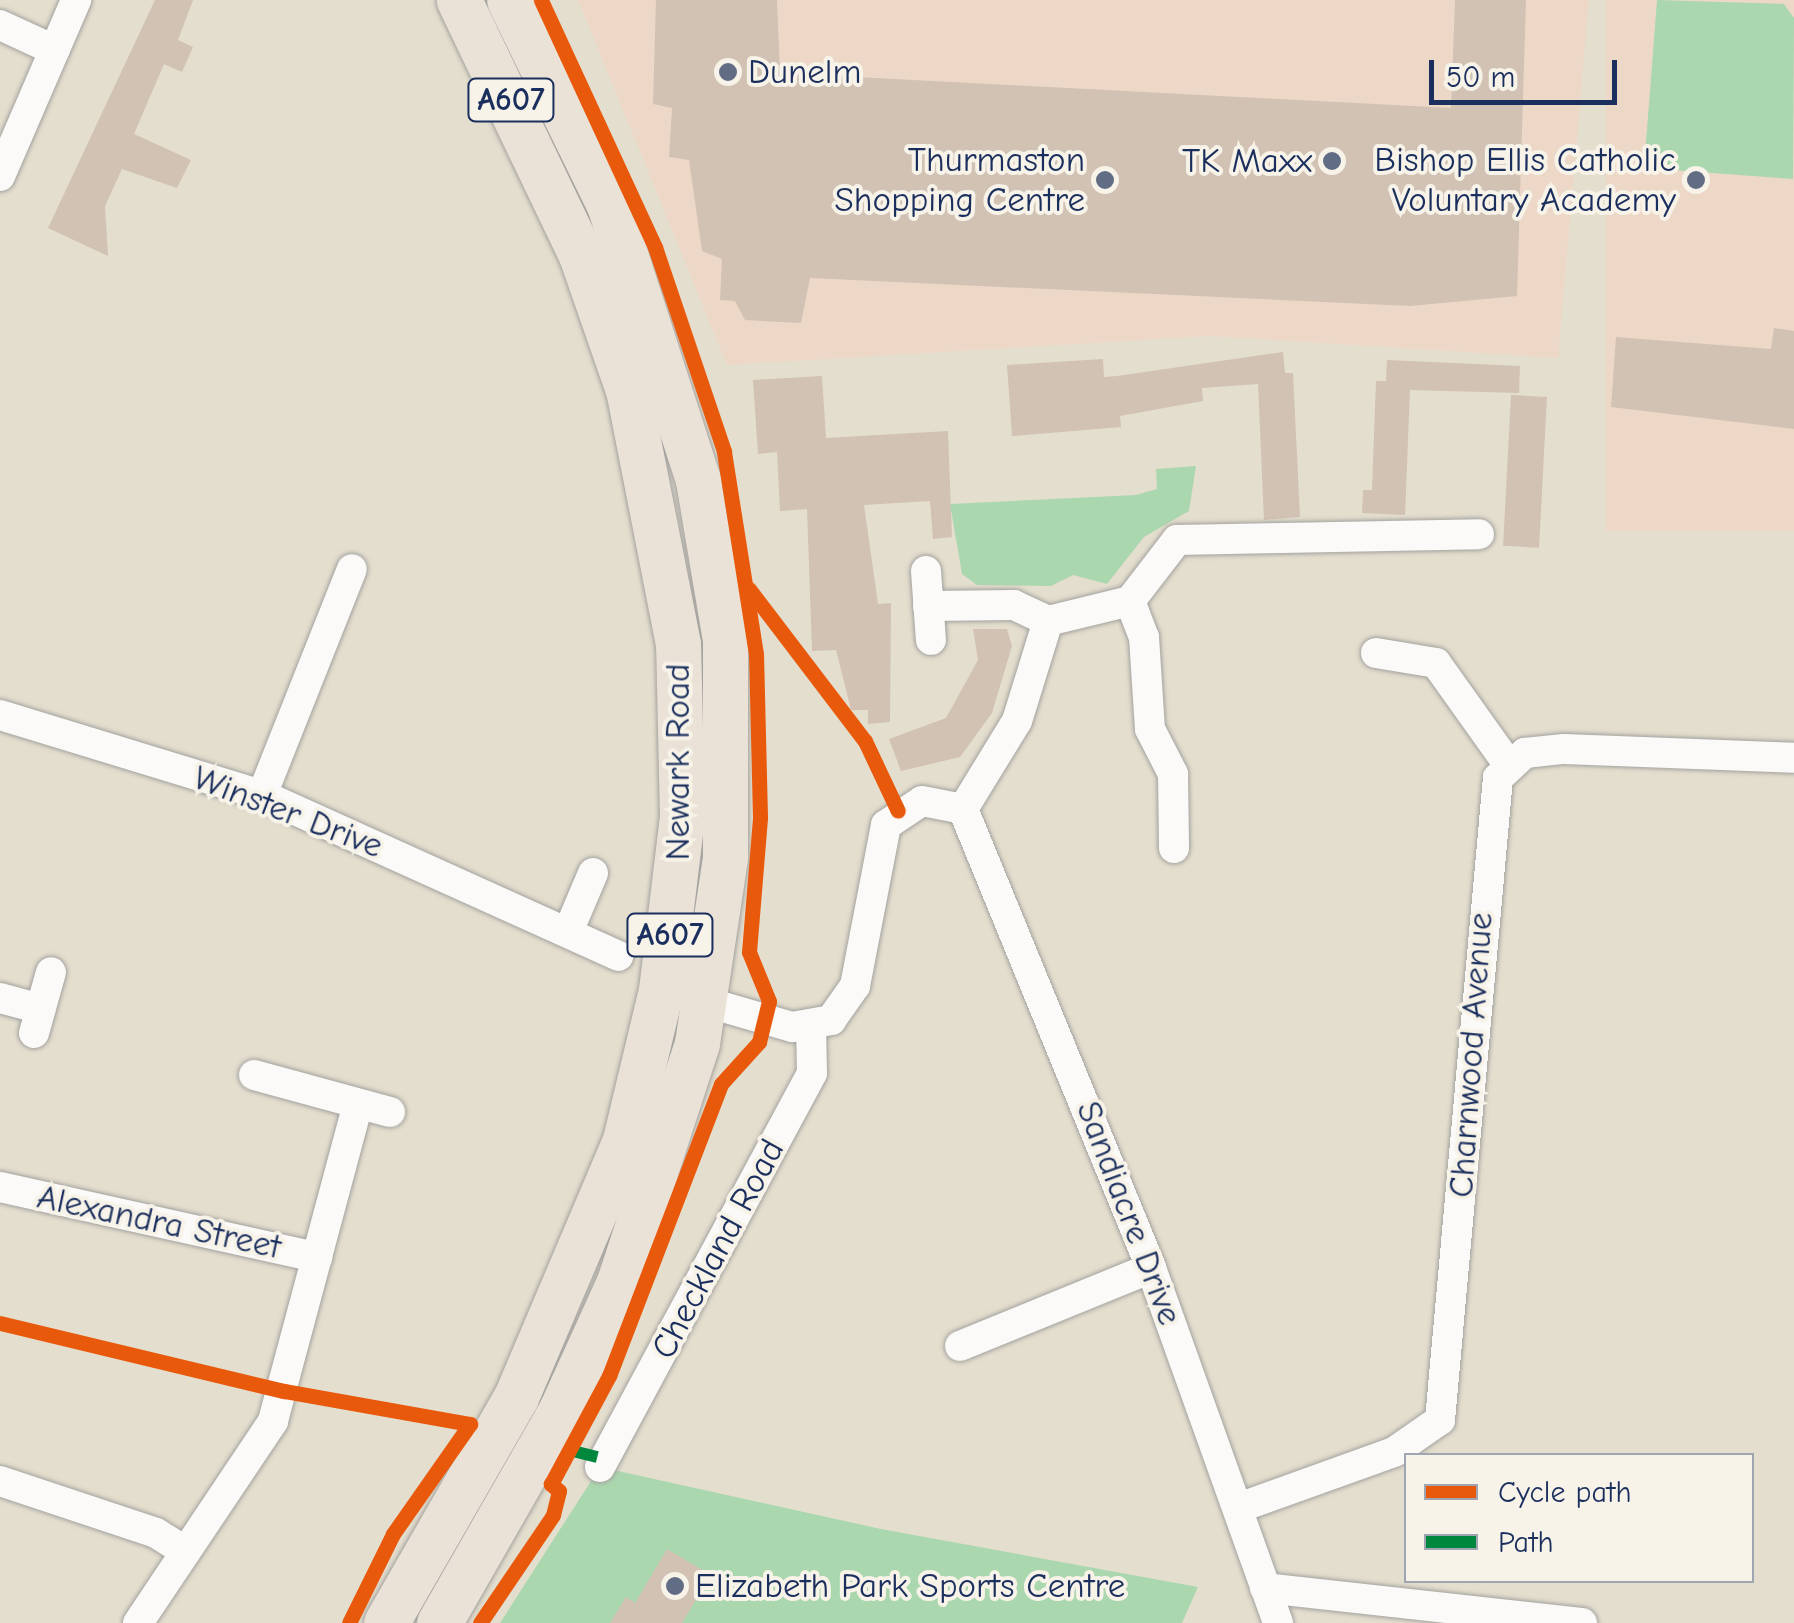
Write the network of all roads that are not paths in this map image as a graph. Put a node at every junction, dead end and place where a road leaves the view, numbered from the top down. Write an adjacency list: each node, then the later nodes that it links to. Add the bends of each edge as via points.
1 (76, 0): 5 (street)
2 (458, 0): 43 (highway, Newark Road / A607, via 581,255 628,390 678,644 682,817 661,990 619,1156 516,1397)
3 (510, 0): 28 (highway, Newark Road / A607, via 636,275 706,517 730,753)
4 (0, 25): 5 (street)
5 (54, 50): 6 (street)
6 (0, 176)
7 (1446, 503): 8 (street)
8 (1446, 534): 9 (street); 12 (street, via 1196,534 1166,548)
9 (1480, 534)
10 (352, 569): 20 (street)
11 (926, 571): 13 (street)
12 (1130, 601): 14 (street); 22 (street, via 1144,637 1150,729 1172,774)
13 (928, 606): 14 (street, via 1014,605); 15 (street)
14 (1048, 622): 21 (street, via 1017,721)
15 (931, 640)
16 (1376, 653): 19 (street, via 1436,664)
17 (0, 715): 20 (street, Winster Drive)
18 (1794, 758): 19 (street, via 1564,749)
19 (1508, 764): 39 (street, Charnwood Avenue, via 1490,798 1449,1393 1440,1420 1394,1452)
20 (262, 795): 24 (street, Winster Drive)
21 (963, 809): 29 (street, via 922,802 886,825 855,986 831,1020); 35 (street, Sandiacre Drive)
22 (1183, 830)
23 (593, 872): 24 (street)
24 (568, 932): 25 (street, Winster Drive)
25 (618, 956)
26 (52, 972): 27 (street, via 38,1021)
27 (0, 998)
28 (706, 1002): 29 (street); 44 (highway, Newark Road / A607, via 668,1148 619,1282 560,1412)
29 (811, 1026): 37 (street, Checkland Road, via 812,1073)
30 (254, 1075): 31 (street)
31 (358, 1104): 32 (street); 34 (street, Alexandra Street)
32 (390, 1112)
33 (0, 1188): 34 (street, Alexandra Street)
34 (318, 1256): 40 (street, Alexandra Street, via 273,1421)
35 (1151, 1268): 36 (street); 39 (street, Sandiacre Drive)
36 (960, 1346)
37 (600, 1467)
38 (0, 1481): 40 (street, via 156,1532)
39 (1241, 1507): 41 (street, Sandiacre Drive)
40 (185, 1551): 42 (street, Alexandra Street)
41 (1266, 1588): 45 (street, Sandiacre Drive); 46 (street)
42 (138, 1623)
43 (386, 1623)
44 (439, 1623)
45 (1278, 1623)
46 (1582, 1623)

